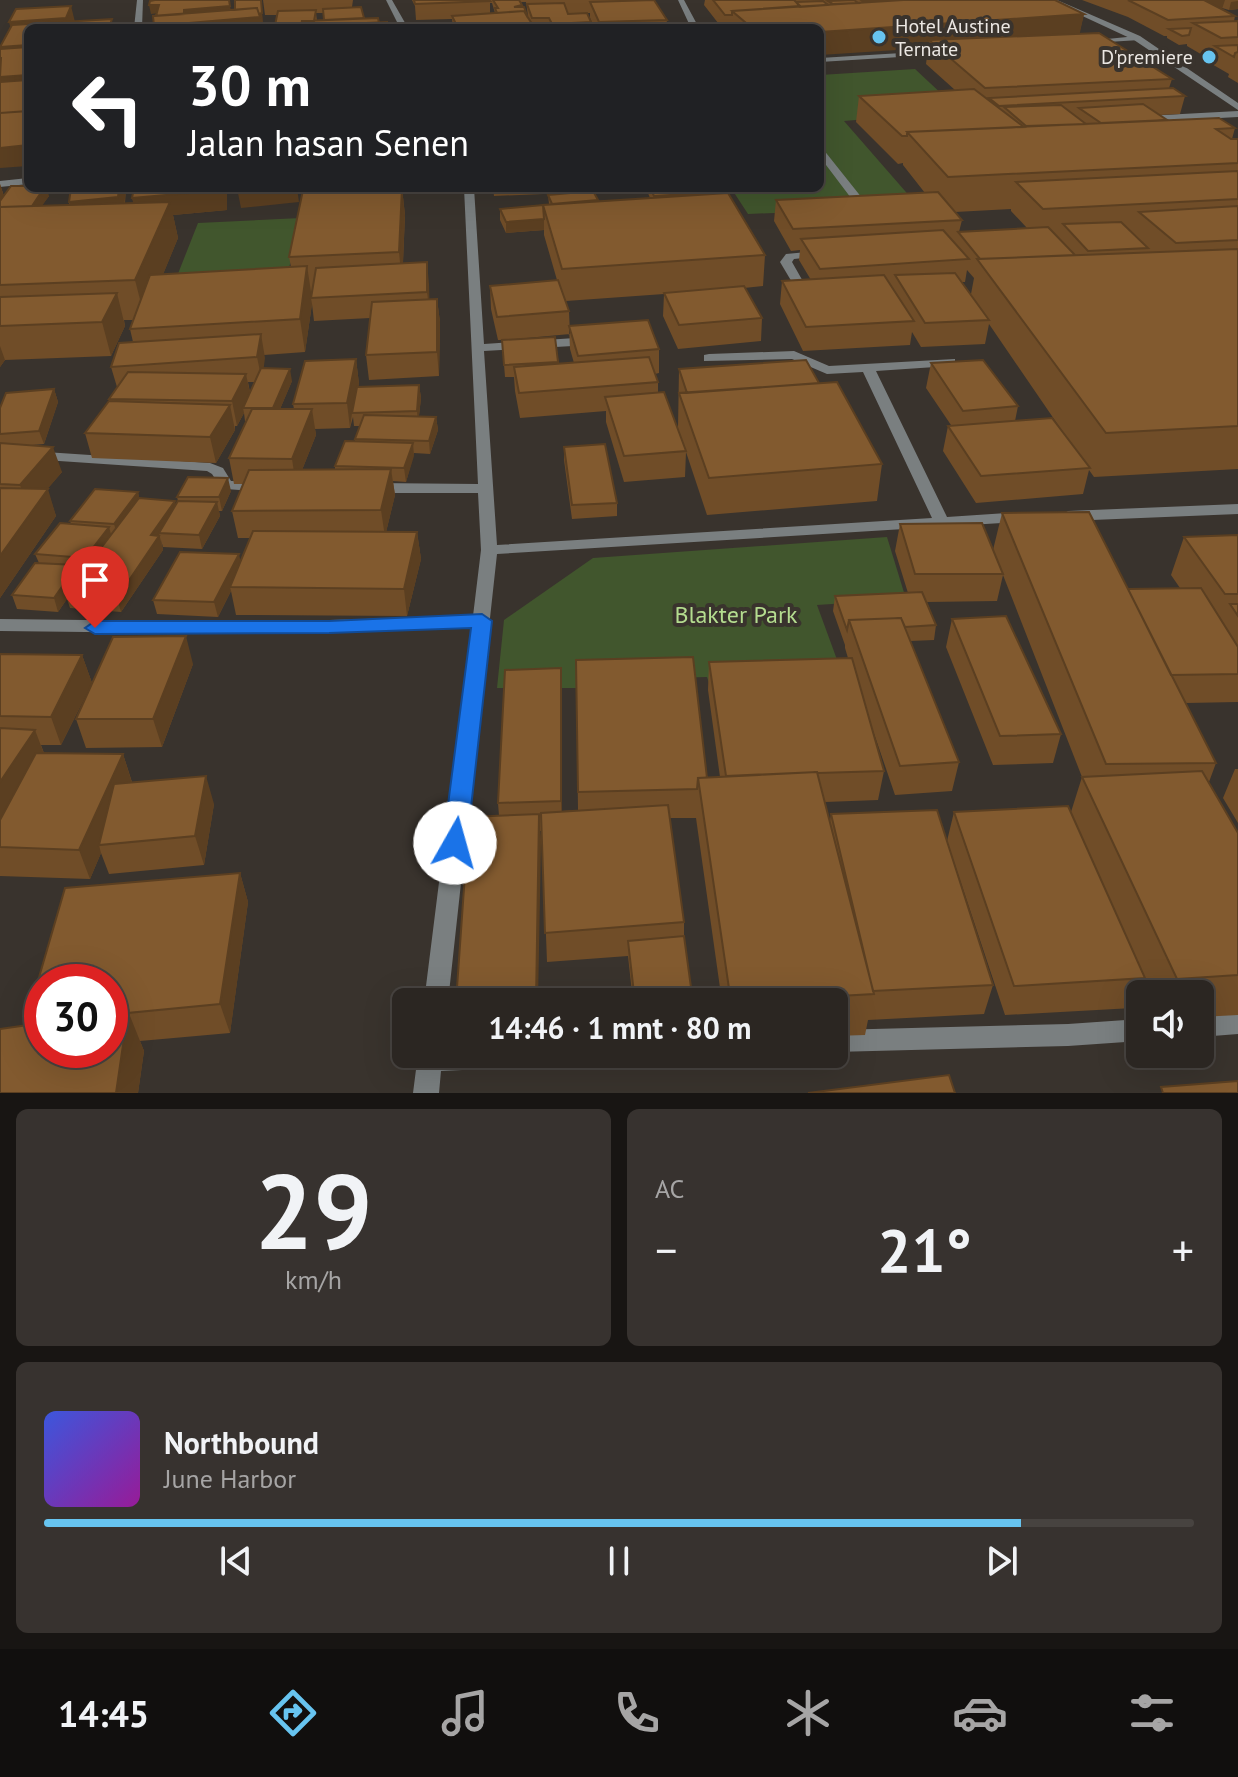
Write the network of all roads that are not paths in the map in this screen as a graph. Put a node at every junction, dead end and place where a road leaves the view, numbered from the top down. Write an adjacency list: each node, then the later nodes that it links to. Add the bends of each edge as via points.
1 (140, 0): 5 (street)
2 (389, 0): 6 (street)
3 (681, 0): 7 (street)
4 (1051, 0): 8 (street)
5 (138, 24)
6 (402, 24)
7 (693, 24)
8 (1137, 38): 9 (street); 12 (street)
9 (1077, 42)
10 (956, 51): 11 (street)
11 (824, 60)
12 (1238, 107)
13 (1238, 114): 14 (street)
14 (1127, 120)
15 (824, 156): 19 (street)
16 (24, 181): 17 (street)
17 (0, 184)
18 (469, 192): 23 (street)
19 (858, 200)
20 (836, 253): 21 (street, via 790,256 786,262)
21 (803, 292)
22 (612, 339): 23 (street)
23 (476, 348): 30 (street)
24 (709, 358): 26 (street, via 794,355 827,370)
25 (950, 362): 26 (street)
26 (868, 368): 32 (street)
27 (0, 453): 28 (street, via 210,467 230,486)
28 (276, 487)
29 (351, 487): 30 (street)
30 (487, 489): 33 (street)
31 (1238, 509): 32 (street)
32 (941, 520): 33 (street)
33 (489, 550): 34 (street)
34 (482, 621): 35 (street, via 258,628); 36 (street)
35 (0, 625)
36 (438, 988)
37 (1238, 1023): 38 (street)
38 (1214, 1025)
39 (1126, 1031): 40 (street)
40 (848, 1041)
41 (429, 1068): 42 (street)
42 (426, 1093)

